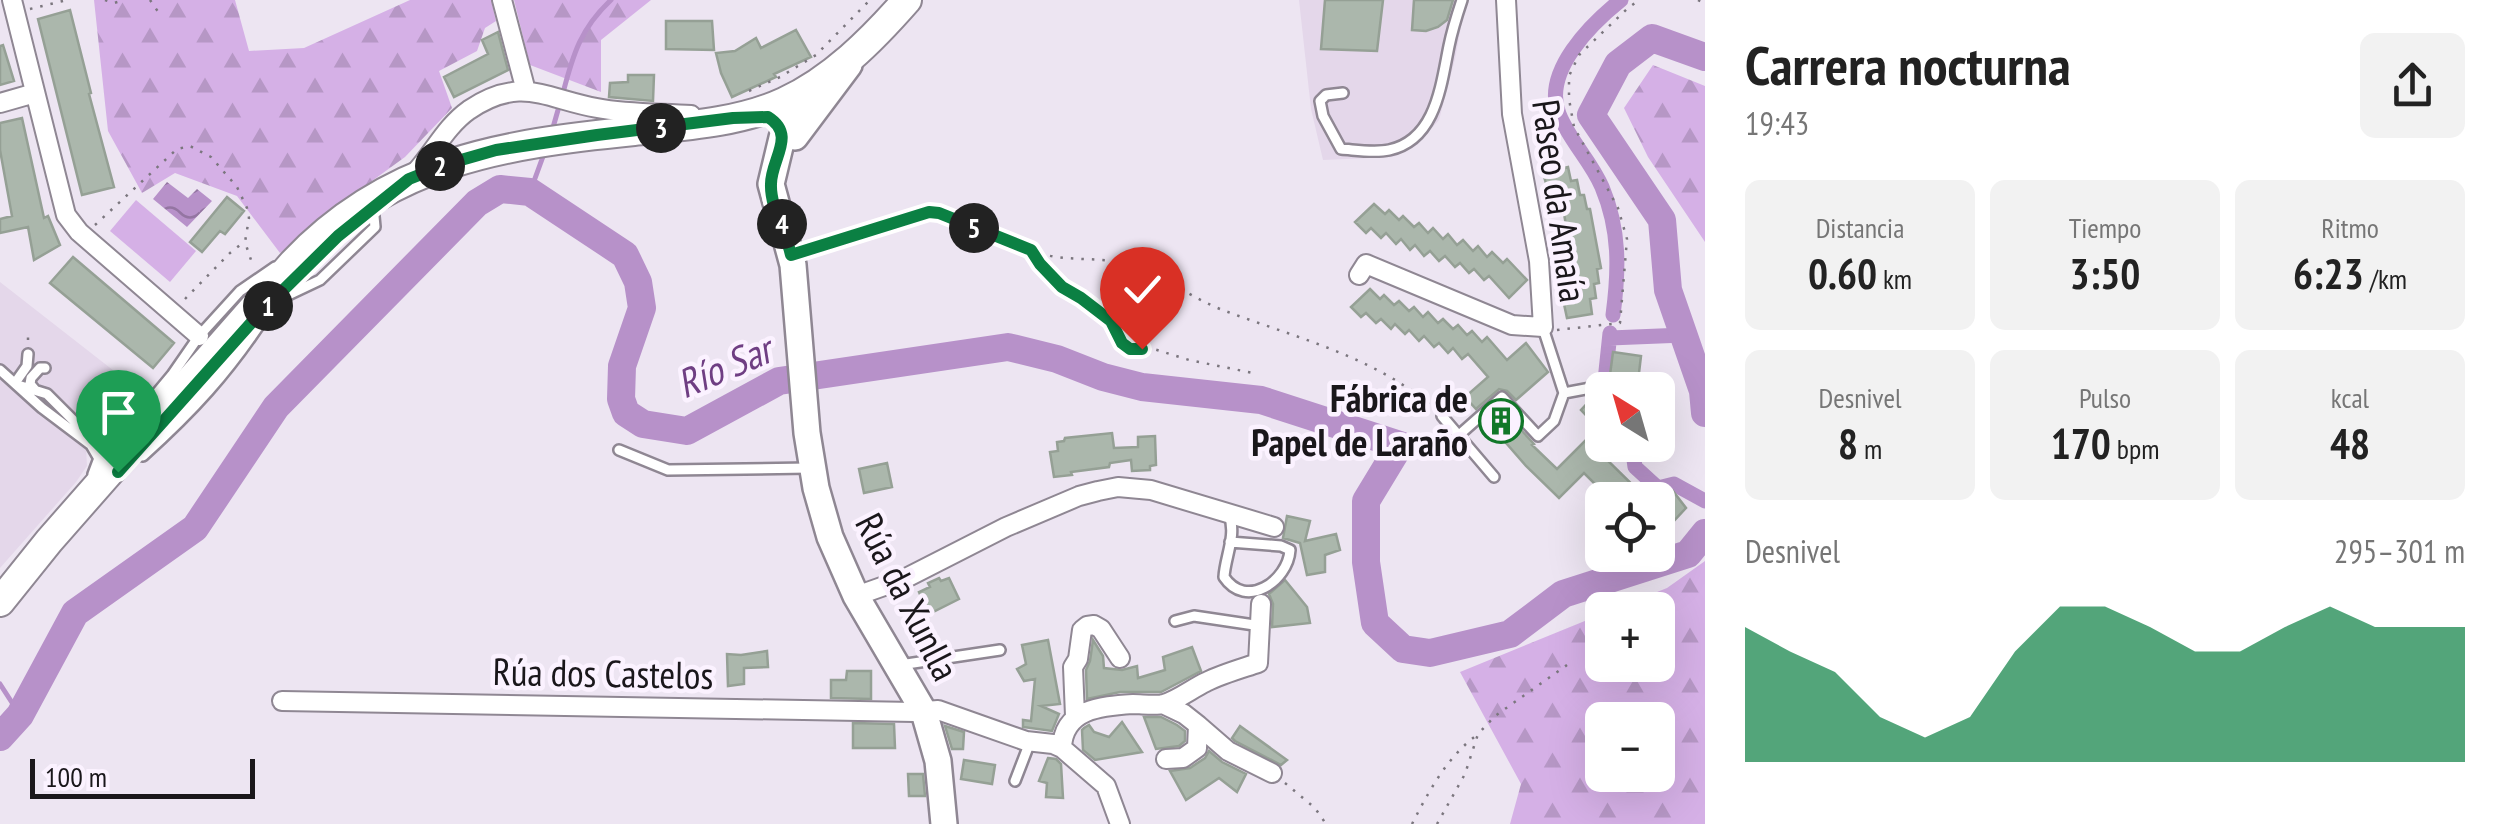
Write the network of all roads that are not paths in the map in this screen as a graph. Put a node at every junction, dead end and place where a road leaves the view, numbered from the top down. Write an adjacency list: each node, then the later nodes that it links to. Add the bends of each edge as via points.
1 (502, 0): 7 (street)
2 (890, 0): 10 (street, via 860,40 826,68); 12 (main road, via 845,44 796,78)
3 (906, 0): 10 (main road)
4 (1462, 0): 8 (lane, via 1436,106 1410,141 1393,150 1341,150 1320,100)
5 (1506, 0): 20 (street, Paseo da Amaía, via 1512,114)
6 (19, 5): 9 (street)
7 (535, 92): 12 (street, via 626,112); 15 (street, via 495,98 465,114)
8 (1343, 92)
9 (35, 93): 11 (street); 21 (street, via 66,215)
10 (807, 100): 12 (main road); 14 (street)
11 (0, 103)
12 (727, 111): 13 (main road); 13 (main road); 14 (street, via 774,120)
13 (607, 134): 15 (main road, via 507,149)
14 (780, 150): 34 (street, Rúa da Xunlla, via 772,191 791,255)
15 (409, 179): 16 (main road); 19 (main road, via 338,236)
16 (338, 221): 17 (lane); 33 (main road)
17 (289, 257): 21 (lane, via 240,290); 33 (lane)
18 (1359, 275): 20 (street, Paseo da Amaía, via 1366,264 1512,325)
19 (278, 301): 33 (main road); 33 (lane)
20 (1543, 328): 29 (lane)
21 (200, 336): 33 (lane)
22 (28, 354): 25 (lane)
23 (45, 368): 25 (lane)
24 (1, 370): 25 (lane); 26 (lane)
25 (27, 375): 26 (lane); 28 (lane)
26 (17, 384): 28 (lane); 33 (lane)
27 (1585, 389): 29 (lane)
28 (35, 390): 33 (lane, via 51,396)
29 (1564, 394): 31 (lane, via 1554,421 1538,436 1502,397)
30 (1442, 416): 31 (lane)
31 (1458, 435): 35 (lane)
32 (619, 450): 34 (lane, via 668,470)
33 (114, 459): 38 (street); 38 (lane); 41 (main road); 41 (main road)
34 (812, 468): 40 (street, Rúa da Xunlla)
35 (1494, 478)
36 (1228, 513): 37 (street); 39 (lane); 40 (street, via 1151,490 1098,491)
37 (1274, 527)
38 (40, 538): 41 (street)
39 (1230, 542): 39 (lane, via 1224,578 1238,591 1260,590 1290,557 1281,546)
40 (856, 596): 47 (street, Rúa da Xunlla)
41 (2, 602)
42 (1261, 604): 44 (street)
43 (1175, 620): 44 (lane, via 1194,616)
44 (1261, 626): 49 (street, via 1258,663)
45 (1000, 650): 47 (lane)
46 (1120, 658): 51 (street, via 1101,629 1082,630 1073,667)
47 (897, 665): 50 (street, Rúa da Xunlla)
48 (282, 701): 50 (street, Rúa dos Castelos)
49 (1163, 704): 51 (street); 52 (street)
50 (924, 712): 53 (street, Rúa da Xunlla, via 938,710); 58 (street, via 938,761)
51 (1076, 716): 54 (street)
52 (1198, 725): 55 (street, via 1197,748); 56 (street, via 1228,751)
53 (1030, 742): 54 (street, Rúa da Xunlla); 57 (lane)
54 (1062, 748): 59 (street, via 1106,786)
55 (1166, 759)
56 (1272, 773)
57 (1015, 781)
58 (944, 824)
59 (1120, 824)

